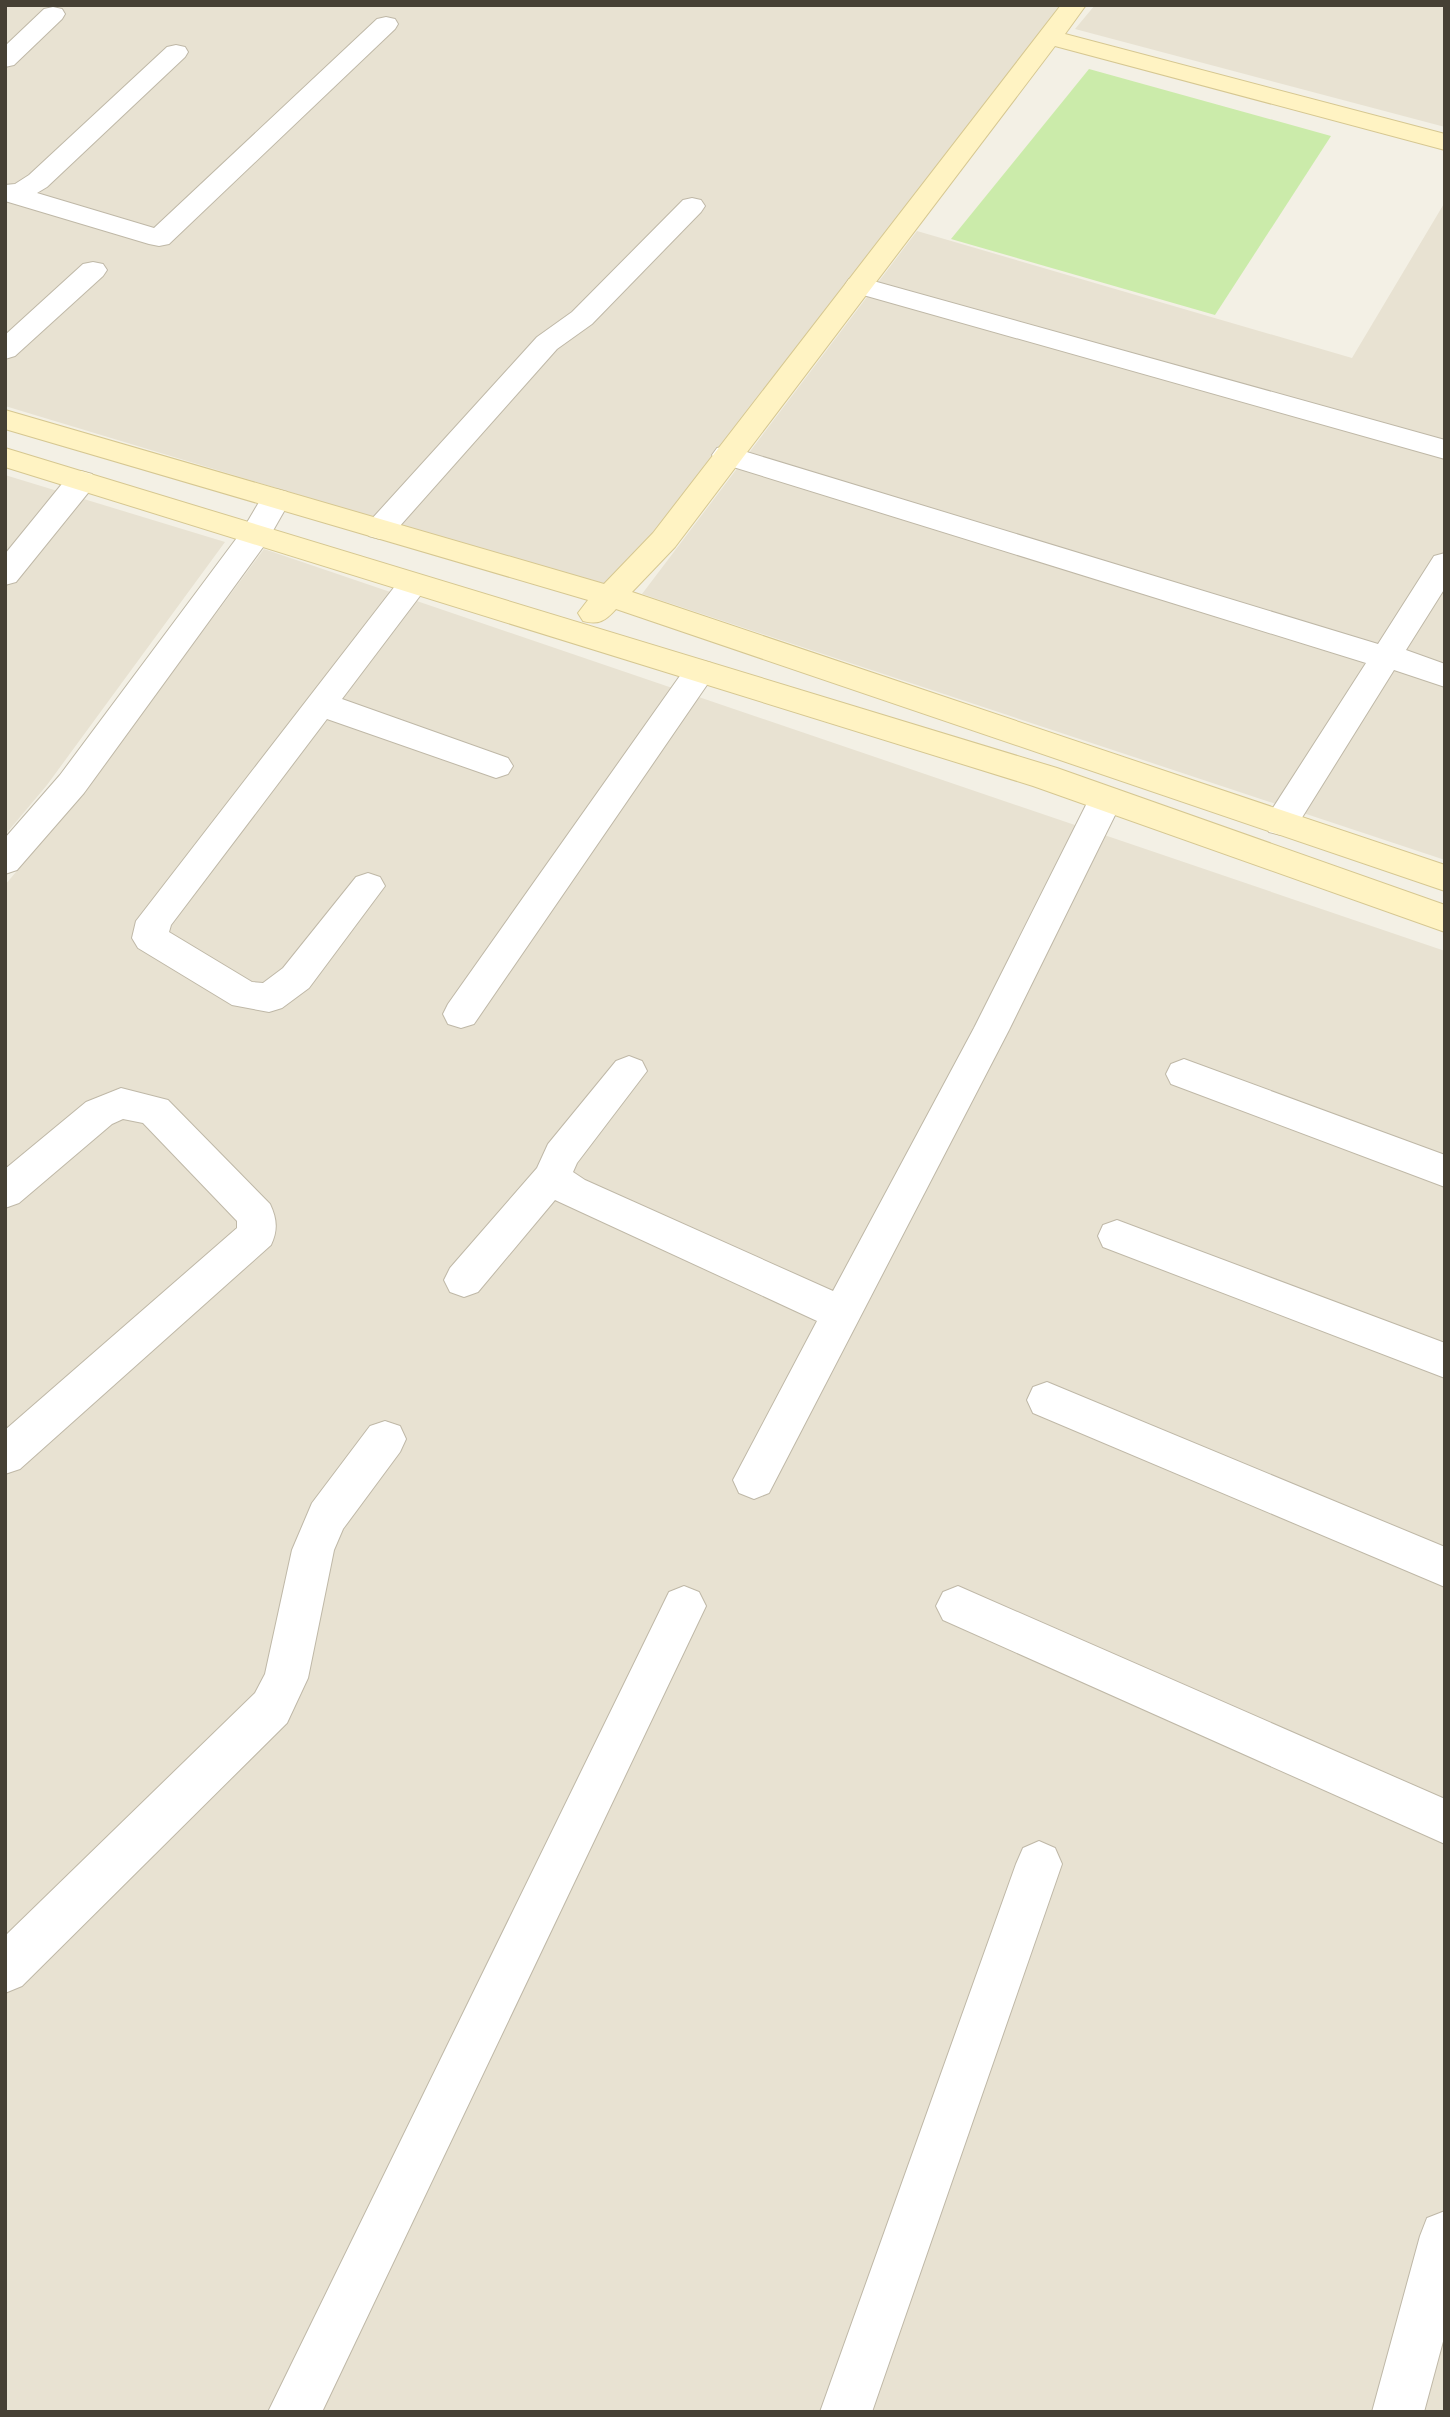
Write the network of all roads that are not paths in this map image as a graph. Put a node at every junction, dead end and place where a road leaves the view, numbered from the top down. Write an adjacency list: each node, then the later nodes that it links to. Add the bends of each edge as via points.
1 (1074, 5): 4 (main road)
2 (53, 14): 6 (street)
3 (386, 24): 8 (street, via 159,238)
4 (1049, 37): 7 (main road); 11 (main road)
5 (177, 52): 8 (street, via 38,181 22,191)
6 (5, 60)
7 (1445, 142)
8 (6, 193)
9 (692, 206): 19 (street, via 582,318 547,343)
10 (93, 270): 12 (street)
11 (859, 285): 14 (street); 15 (main road)
12 (5, 350)
13 (5, 419): 18 (main road)
14 (1445, 450)
15 (728, 455): 24 (main road, via 664,540); 26 (street)
16 (5, 457): 17 (main road)
17 (81, 481): 20 (main road); 22 (street)
18 (276, 499): 19 (main road); 20 (street)
19 (380, 529): 24 (main road)
20 (255, 536): 23 (main road); 33 (street, via 72,784)
21 (1445, 563): 26 (street)
22 (5, 575)
23 (413, 584): 25 (main road); 29 (street)
24 (610, 596): 25 (main road); 32 (main road)
25 (575, 633): 27 (main road)
26 (1387, 655): 28 (street); 32 (street)
27 (700, 671): 31 (main road); 37 (street)
28 (1445, 676)
29 (321, 704): 30 (street); 35 (street, via 154,921 149,938 245,995 269,998 296,978)
30 (496, 766)
31 (1106, 799): 36 (main road); 45 (street)
32 (1281, 823): 34 (main road)
33 (5, 861)
34 (1445, 878)
35 (368, 886)
36 (1445, 919)
37 (461, 1014)
38 (629, 1072): 41 (street, via 561,1155)
39 (1184, 1074): 40 (street)
40 (1445, 1171)
41 (552, 1177): 44 (street); 45 (street, via 571,1191)
42 (5, 1192): 49 (street, via 99,1113 121,1102 155,1111 256,1215 257,1234)
43 (1116, 1236): 46 (street)
44 (464, 1280)
45 (841, 1313): 50 (street)
46 (1445, 1361)
47 (1047, 1400): 51 (street)
48 (385, 1439): 56 (street, via 327,1517 317,1539 286,1678 271,1708)
49 (5, 1456)
50 (754, 1480)
51 (1445, 1567)
52 (684, 1606): 58 (street)
53 (958, 1606): 54 (street)
54 (1445, 1822)
55 (1039, 1864): 59 (street)
56 (5, 1969)
57 (1445, 2236): 60 (street)
58 (294, 2412)
59 (846, 2412)
60 (1398, 2412)

